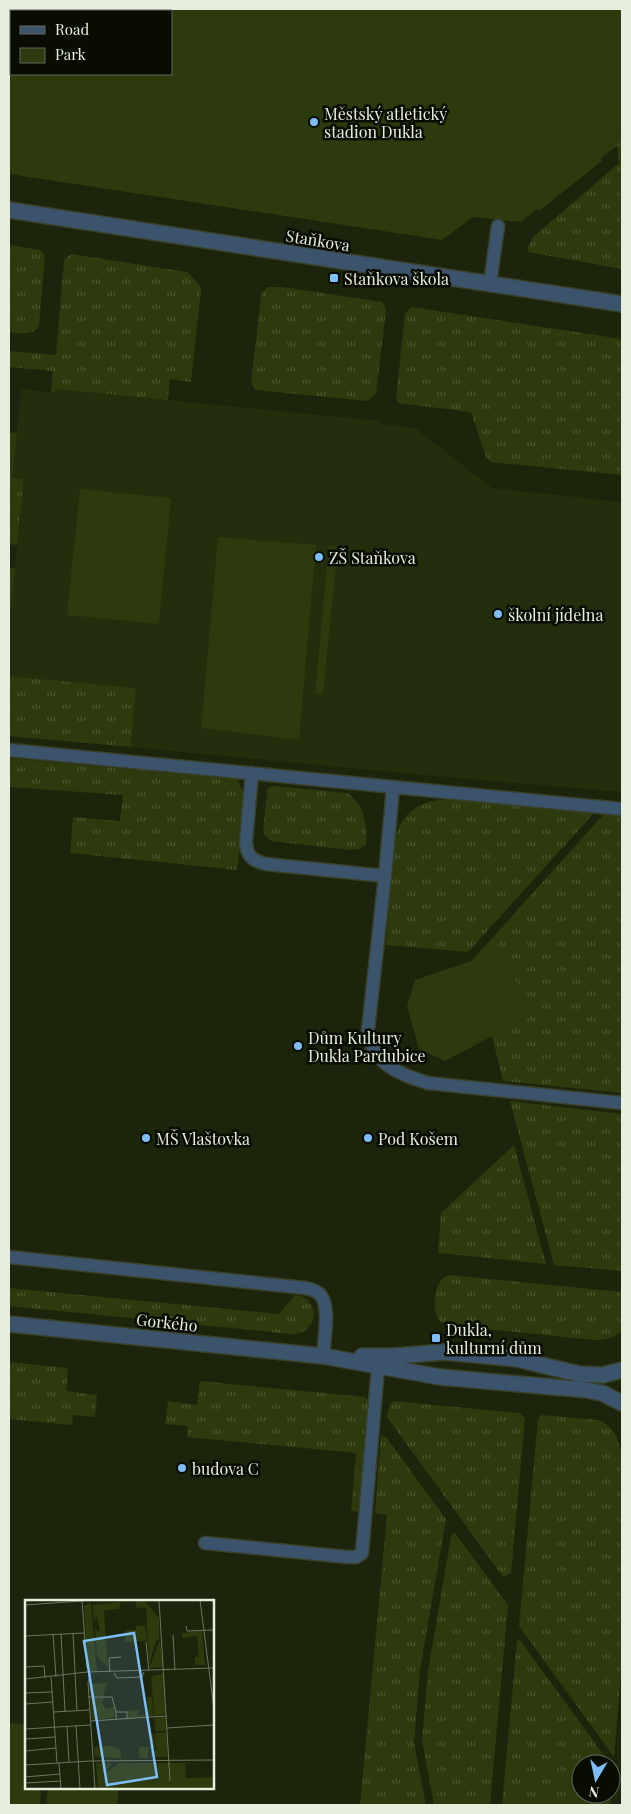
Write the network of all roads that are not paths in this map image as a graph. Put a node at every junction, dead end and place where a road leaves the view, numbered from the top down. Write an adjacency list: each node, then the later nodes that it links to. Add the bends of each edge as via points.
1 (9, 210): 3 (street, Staňkova)
2 (498, 226): 3 (lane)
3 (490, 284): 4 (street, Staňkova)
4 (622, 304)
5 (9, 750): 6 (lane)
6 (252, 773): 7 (lane); 9 (lane, via 246,850 256,862)
7 (393, 787): 8 (lane); 9 (lane)
8 (622, 809)
9 (385, 876): 10 (lane, via 368,1030 369,1043 379,1057 409,1077 428,1083)
10 (622, 1103)
11 (9, 1257): 13 (lane, via 305,1288 317,1292 326,1308)
12 (9, 1324): 13 (street, Gorkého)
13 (323, 1356): 14 (street, Gorkého)
14 (379, 1361): 15 (street, Gorkého, via 444,1352 517,1359 579,1374 603,1375); 16 (street, Gorkého, via 440,1377 587,1390); 17 (lane, via 362,1553 347,1557)
15 (622, 1370)
16 (622, 1403)
17 (205, 1543)

